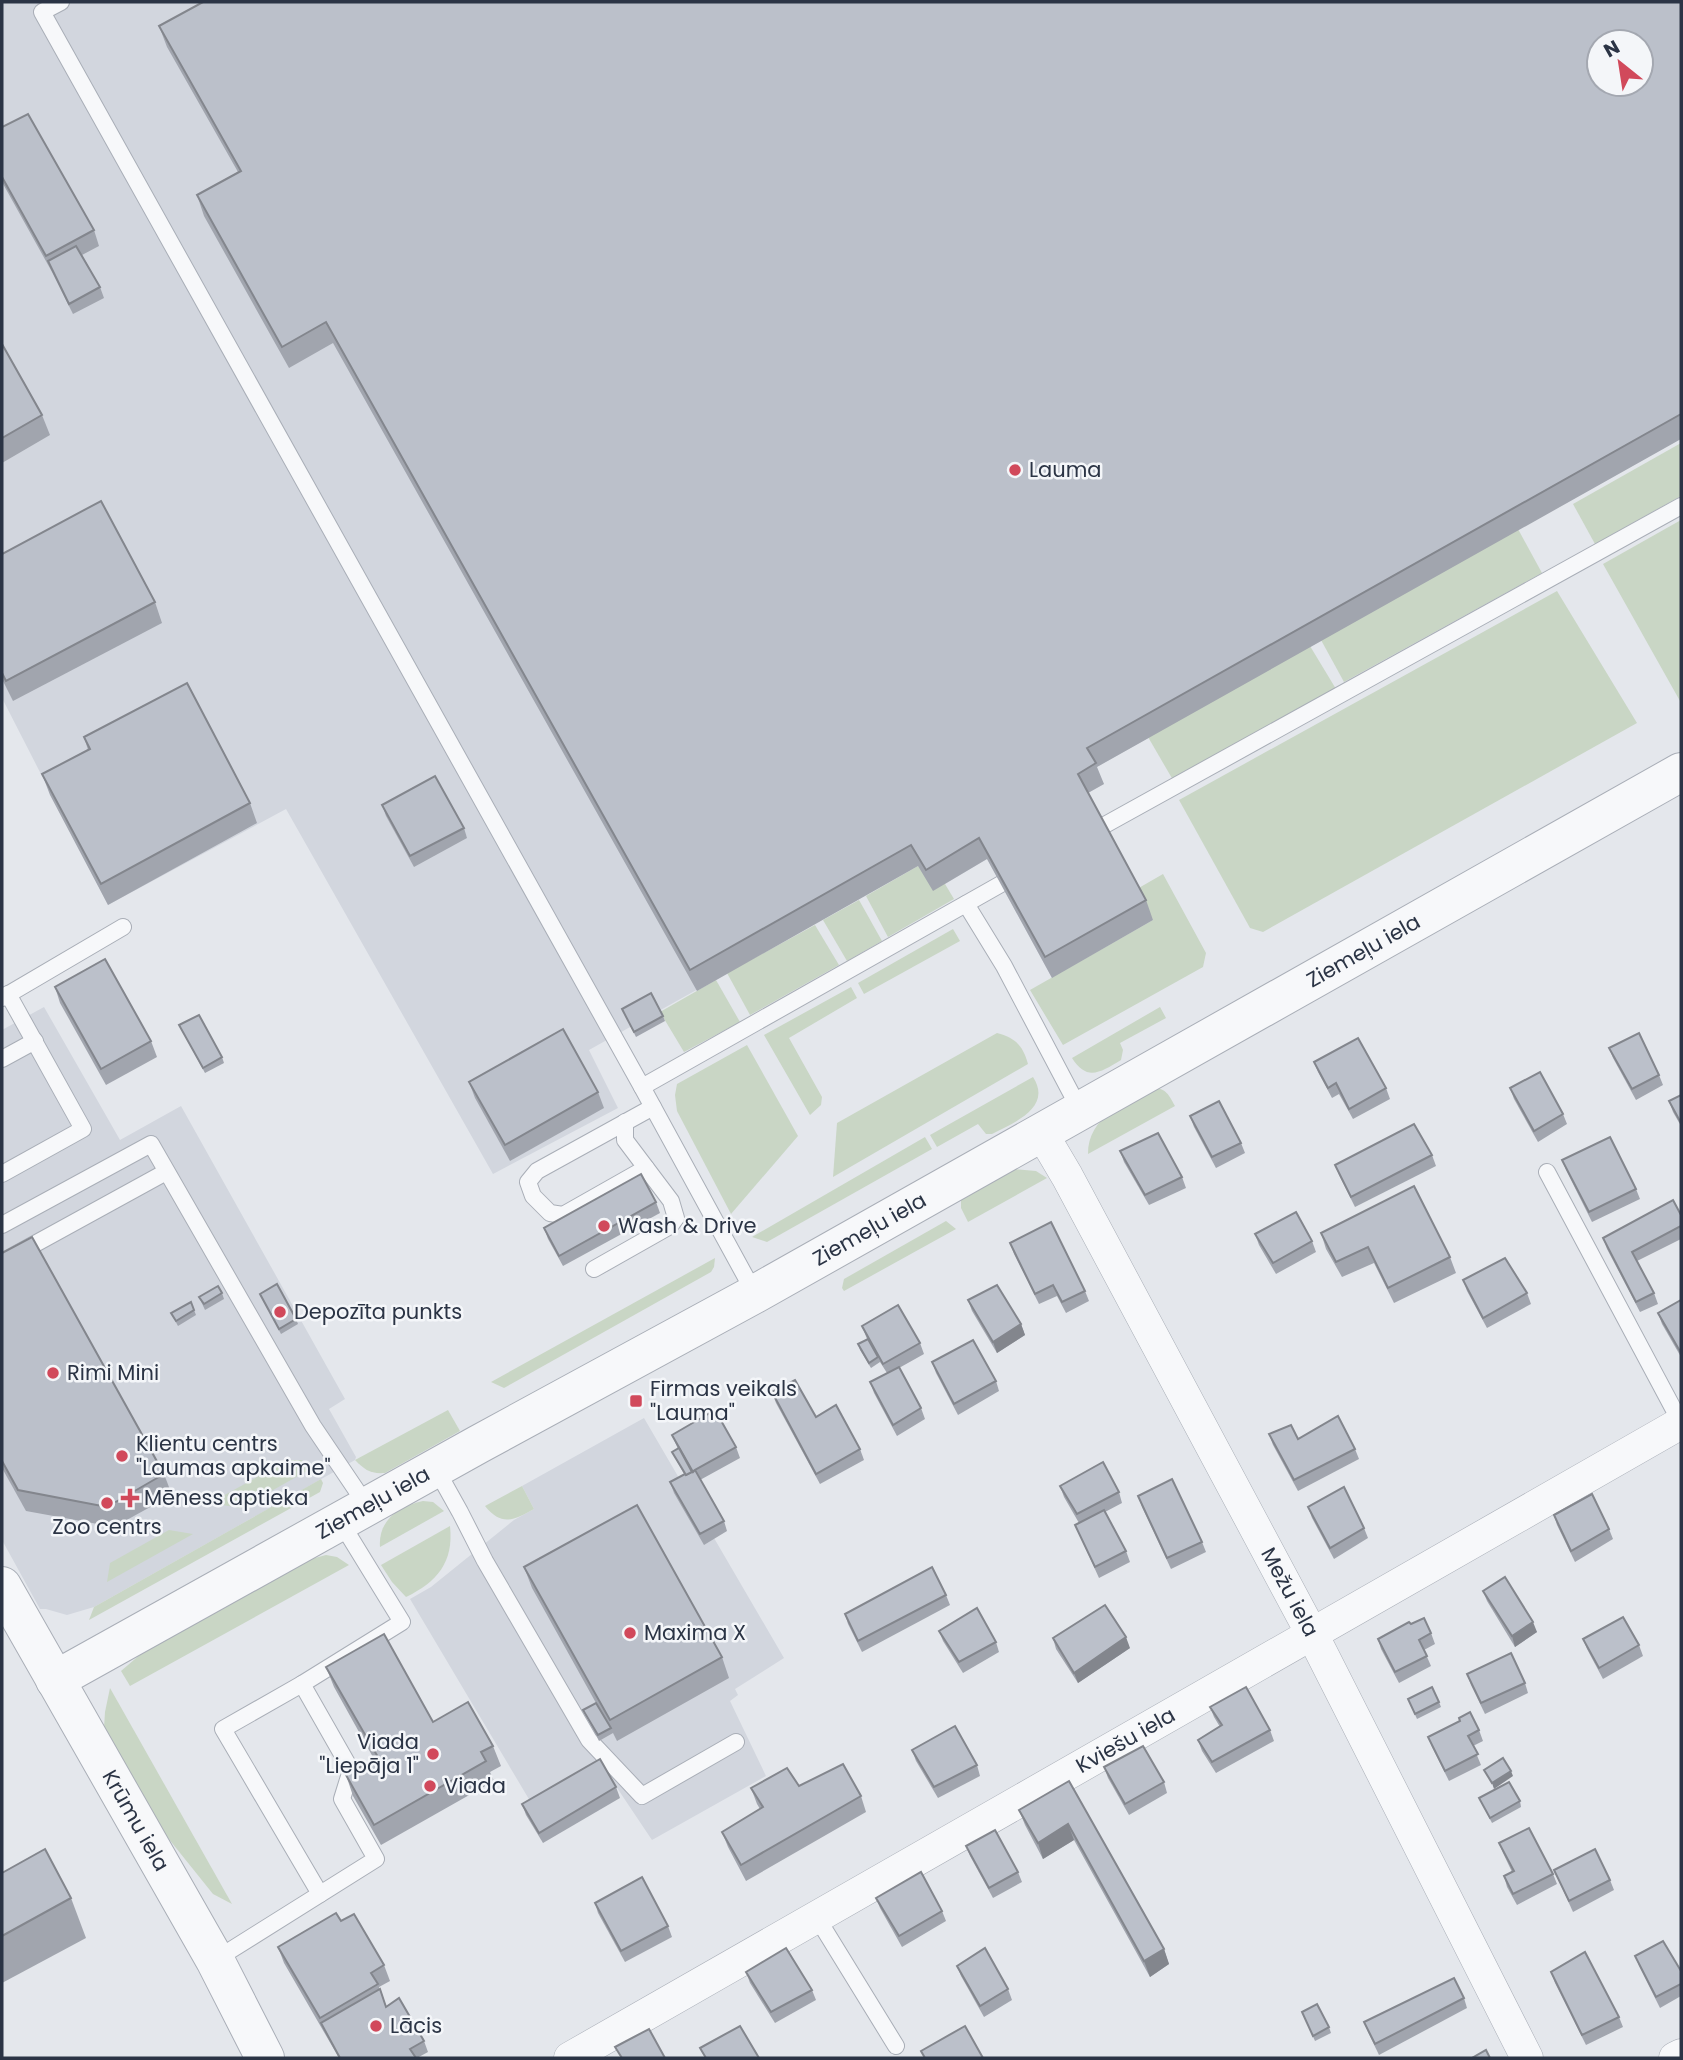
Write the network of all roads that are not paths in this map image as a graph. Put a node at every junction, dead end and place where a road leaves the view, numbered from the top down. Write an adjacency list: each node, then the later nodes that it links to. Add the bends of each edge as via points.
1 (61, 2): 11 (lane, via 42,12)
2 (1681, 506): 4 (lane)
3 (1681, 772): 13 (street, Ziemeļu iela)
4 (1103, 826)
5 (1000, 884): 6 (lane)
6 (966, 904): 11 (lane); 13 (lane)
7 (123, 927): 8 (lane)
8 (5, 996): 9 (lane)
9 (35, 1041): 10 (lane); 19 (lane, via 83,1129)
10 (2, 1059)
11 (642, 1087): 12 (lane)
12 (653, 1107): 14 (lane); 23 (lane)
13 (1080, 1110): 15 (street, Ziemeļu iela)
14 (625, 1122): 16 (lane, via 625,1140); 16 (lane, via 537,1171 528,1182 533,1196 550,1213 563,1215)
15 (1041, 1132): 23 (street, Ziemeļu iela); 28 (street, Mežu iela)
16 (646, 1168): 22 (lane, via 671,1201 677,1218)
17 (166, 1172): 20 (lane, via 151,1144); 21 (lane); 26 (lane, via 313,1426)
18 (1547, 1172): 24 (lane)
19 (2, 1174)
20 (2, 1225)
21 (2, 1262)
22 (594, 1269)
23 (755, 1294): 25 (street, Ziemeļu iela)
24 (1681, 1423): 28 (street, Kviešu iela)
25 (436, 1469): 26 (street, Ziemeļu iela); 31 (lane, via 589,1740 642,1796)
26 (354, 1513): 29 (street, Ziemeļu iela); 30 (lane, via 402,1622)
27 (2, 1586): 29 (street, Krūmu iela)
28 (1312, 1634): 33 (street, Kviešu iela); 39 (street, Mežu iela)
29 (55, 1680): 34 (street, Krūmu iela)
30 (302, 1684): 32 (lane, via 351,1770 342,1799 376,1859); 32 (lane, via 223,1729)
31 (736, 1742)
32 (320, 1894): 34 (lane)
33 (816, 1916): 35 (lane); 38 (street, Kviešu iela)
34 (215, 1960): 37 (street, Krūmu iela)
35 (896, 2046)
36 (1681, 2055): 40 (street)
37 (265, 2058)
38 (570, 2058)
39 (1527, 2058)
40 (1675, 2058)

